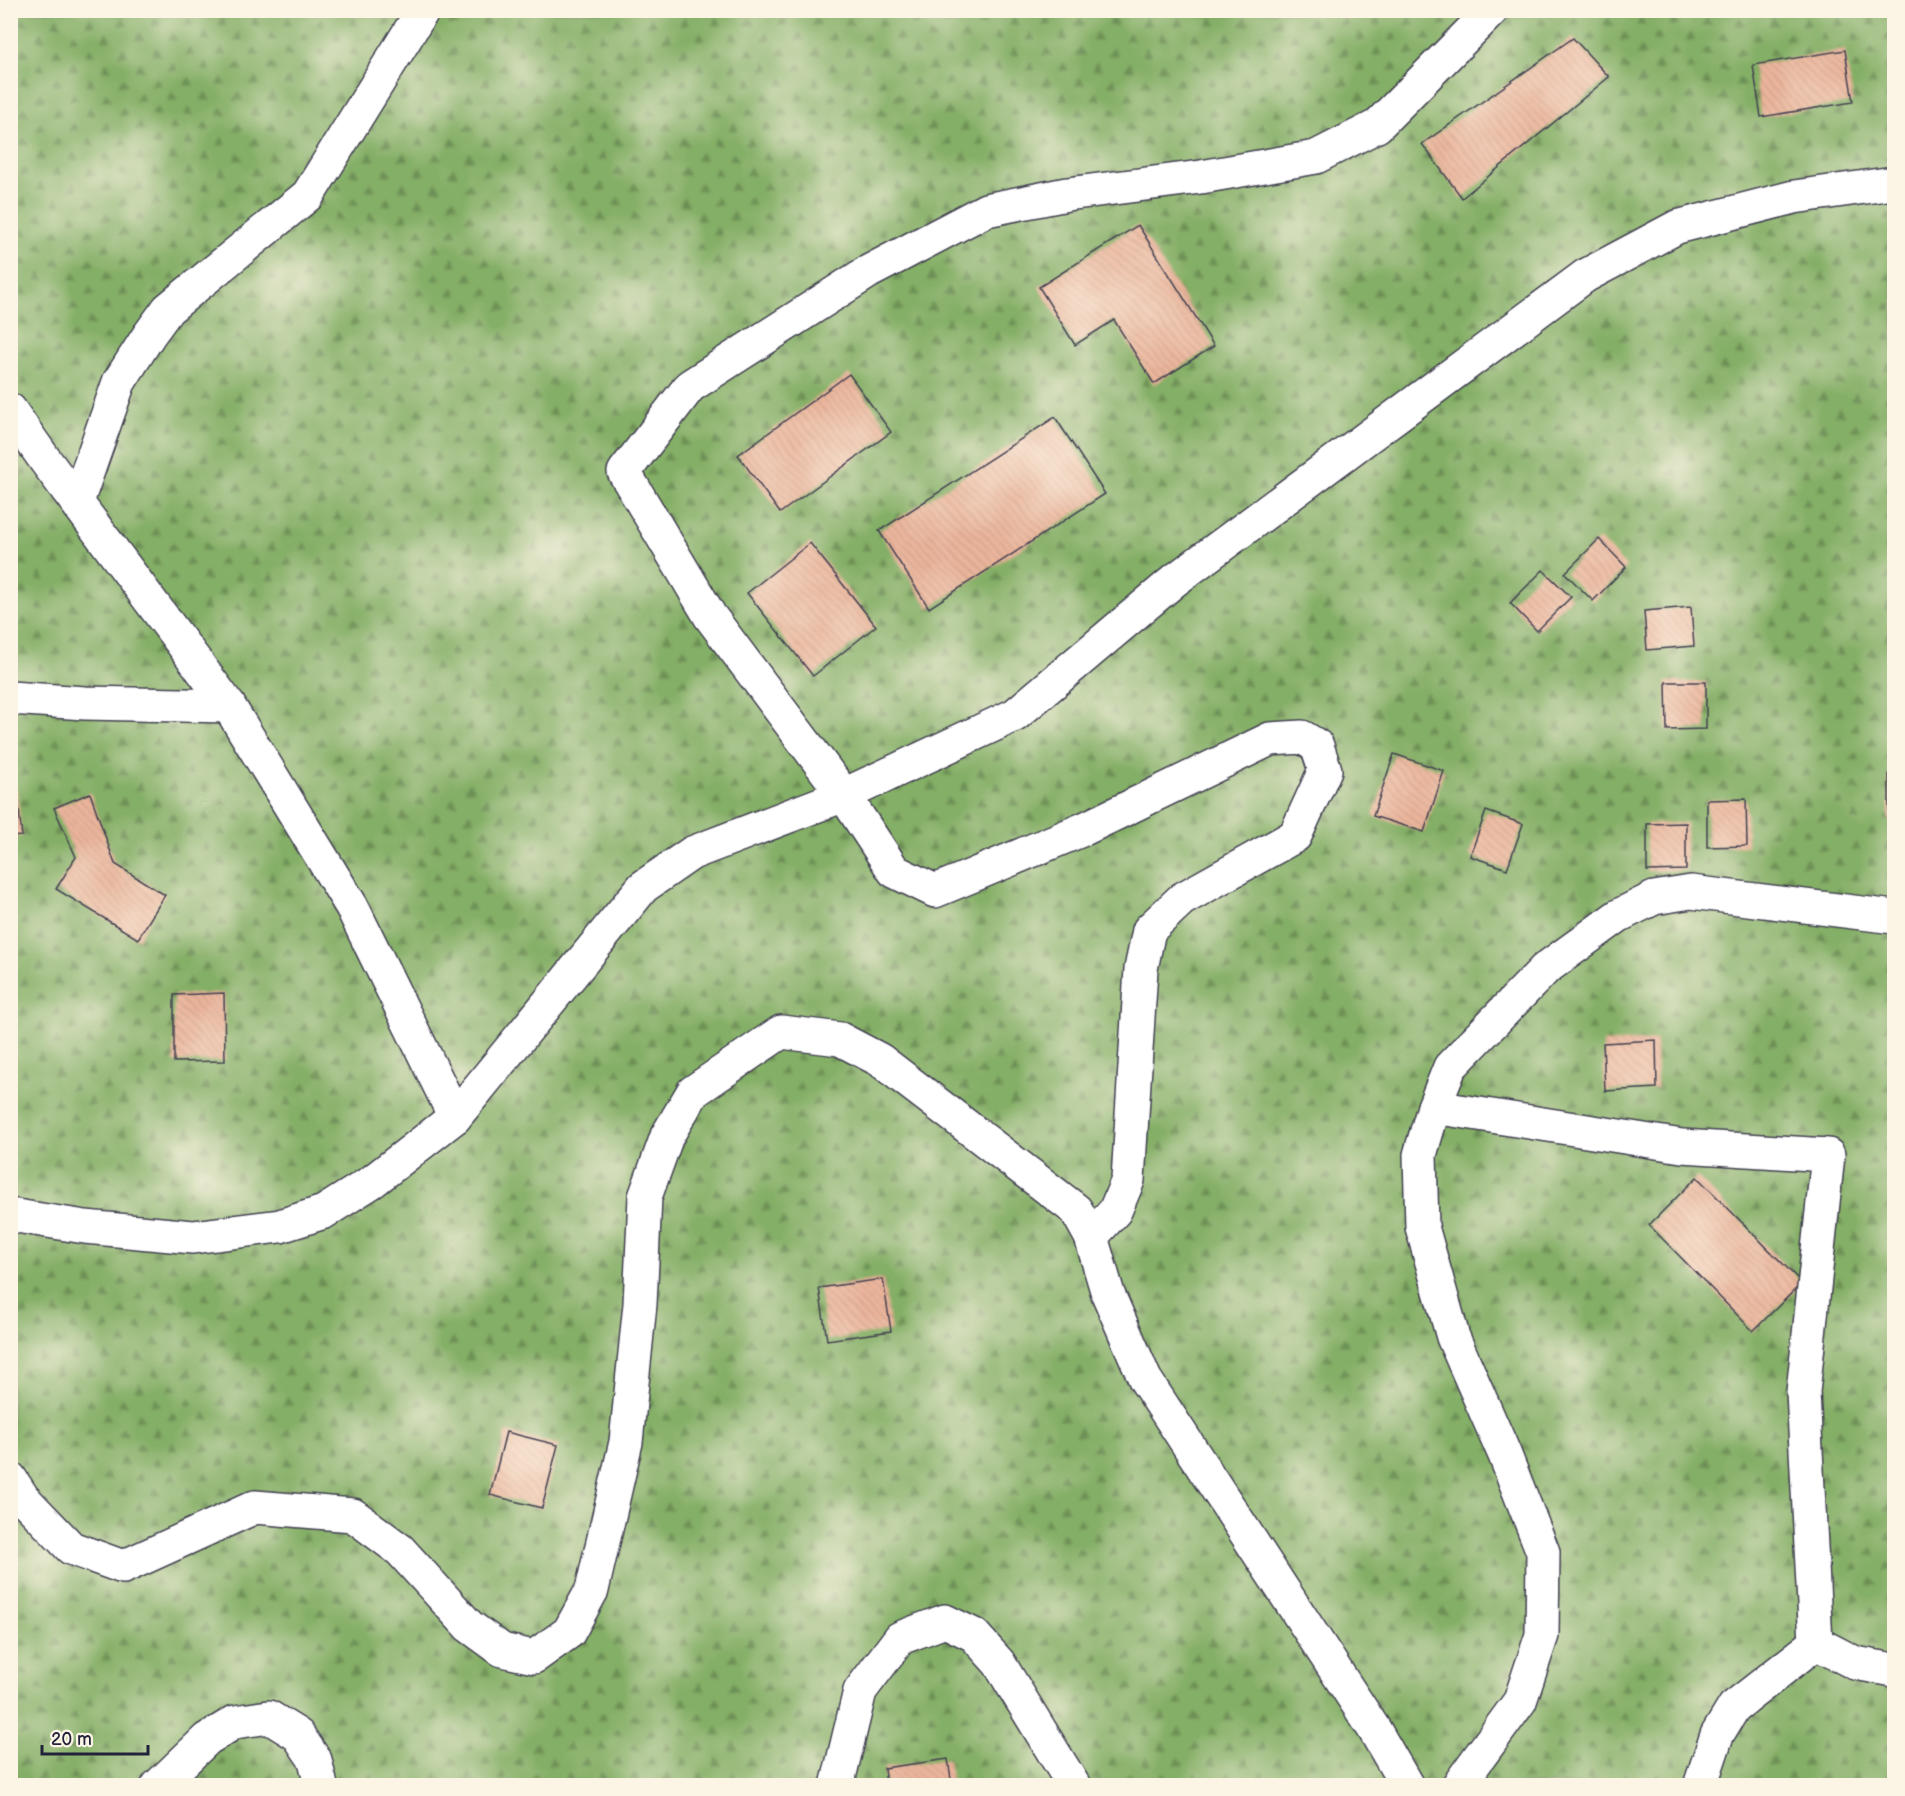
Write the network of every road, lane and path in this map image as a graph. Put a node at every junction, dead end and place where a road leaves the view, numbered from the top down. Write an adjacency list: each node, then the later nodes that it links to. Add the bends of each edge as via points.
1 (423, 10): 5 (street, via 308,195 168,309 119,382)
2 (1492, 10): 8 (street, via 1377,126 1316,157 986,210 868,272 690,386 624,472 710,616)
3 (1894, 183): 8 (street, via 1794,197 1677,227 1585,276 1175,580 1015,715)
4 (10, 410): 5 (street)
5 (77, 502): 7 (street)
6 (10, 699): 7 (street)
7 (229, 706): 11 (street, via 352,907)
8 (844, 795): 11 (street, via 692,853 643,887); 13 (street, via 894,871 935,891 1084,829 1270,739 1302,736 1317,746 1326,770 1295,836 1182,900 1149,930 1141,969 1128,1180 1114,1211)
9 (1894, 917): 10 (street, via 1691,892 1654,897 1618,916 1545,969 1450,1067)
10 (1434, 1107): 15 (street, via 1682,1146 1828,1155 1803,1392); 22 (street, via 1420,1155 1422,1227 1453,1337 1544,1552 1542,1635 1520,1701)
11 (455, 1117): 12 (street, via 353,1194 324,1212 280,1226 193,1237)
12 (10, 1215)
13 (1091, 1237): 14 (street, via 1076,1210 880,1060 840,1039 782,1032 693,1092 667,1136 645,1197 640,1304 626,1442 592,1590 570,1632 534,1657 502,1650 469,1626 400,1550 353,1515 255,1507 123,1567 71,1548 23,1498); 21 (street, via 1108,1294 1145,1379)
14 (10, 1478)
15 (1816, 1643): 16 (street, via 1855,1663); 23 (street, via 1734,1707 1717,1735)
16 (1894, 1670)
17 (158, 1785): 18 (street, via 207,1739 235,1722 269,1717 298,1736 315,1760)
18 (321, 1785)
19 (837, 1785): 20 (street, via 860,1691 900,1638 945,1620 974,1635 999,1663)
20 (1074, 1785)
21 (1407, 1785)
22 (1458, 1785)
23 (1700, 1785)

